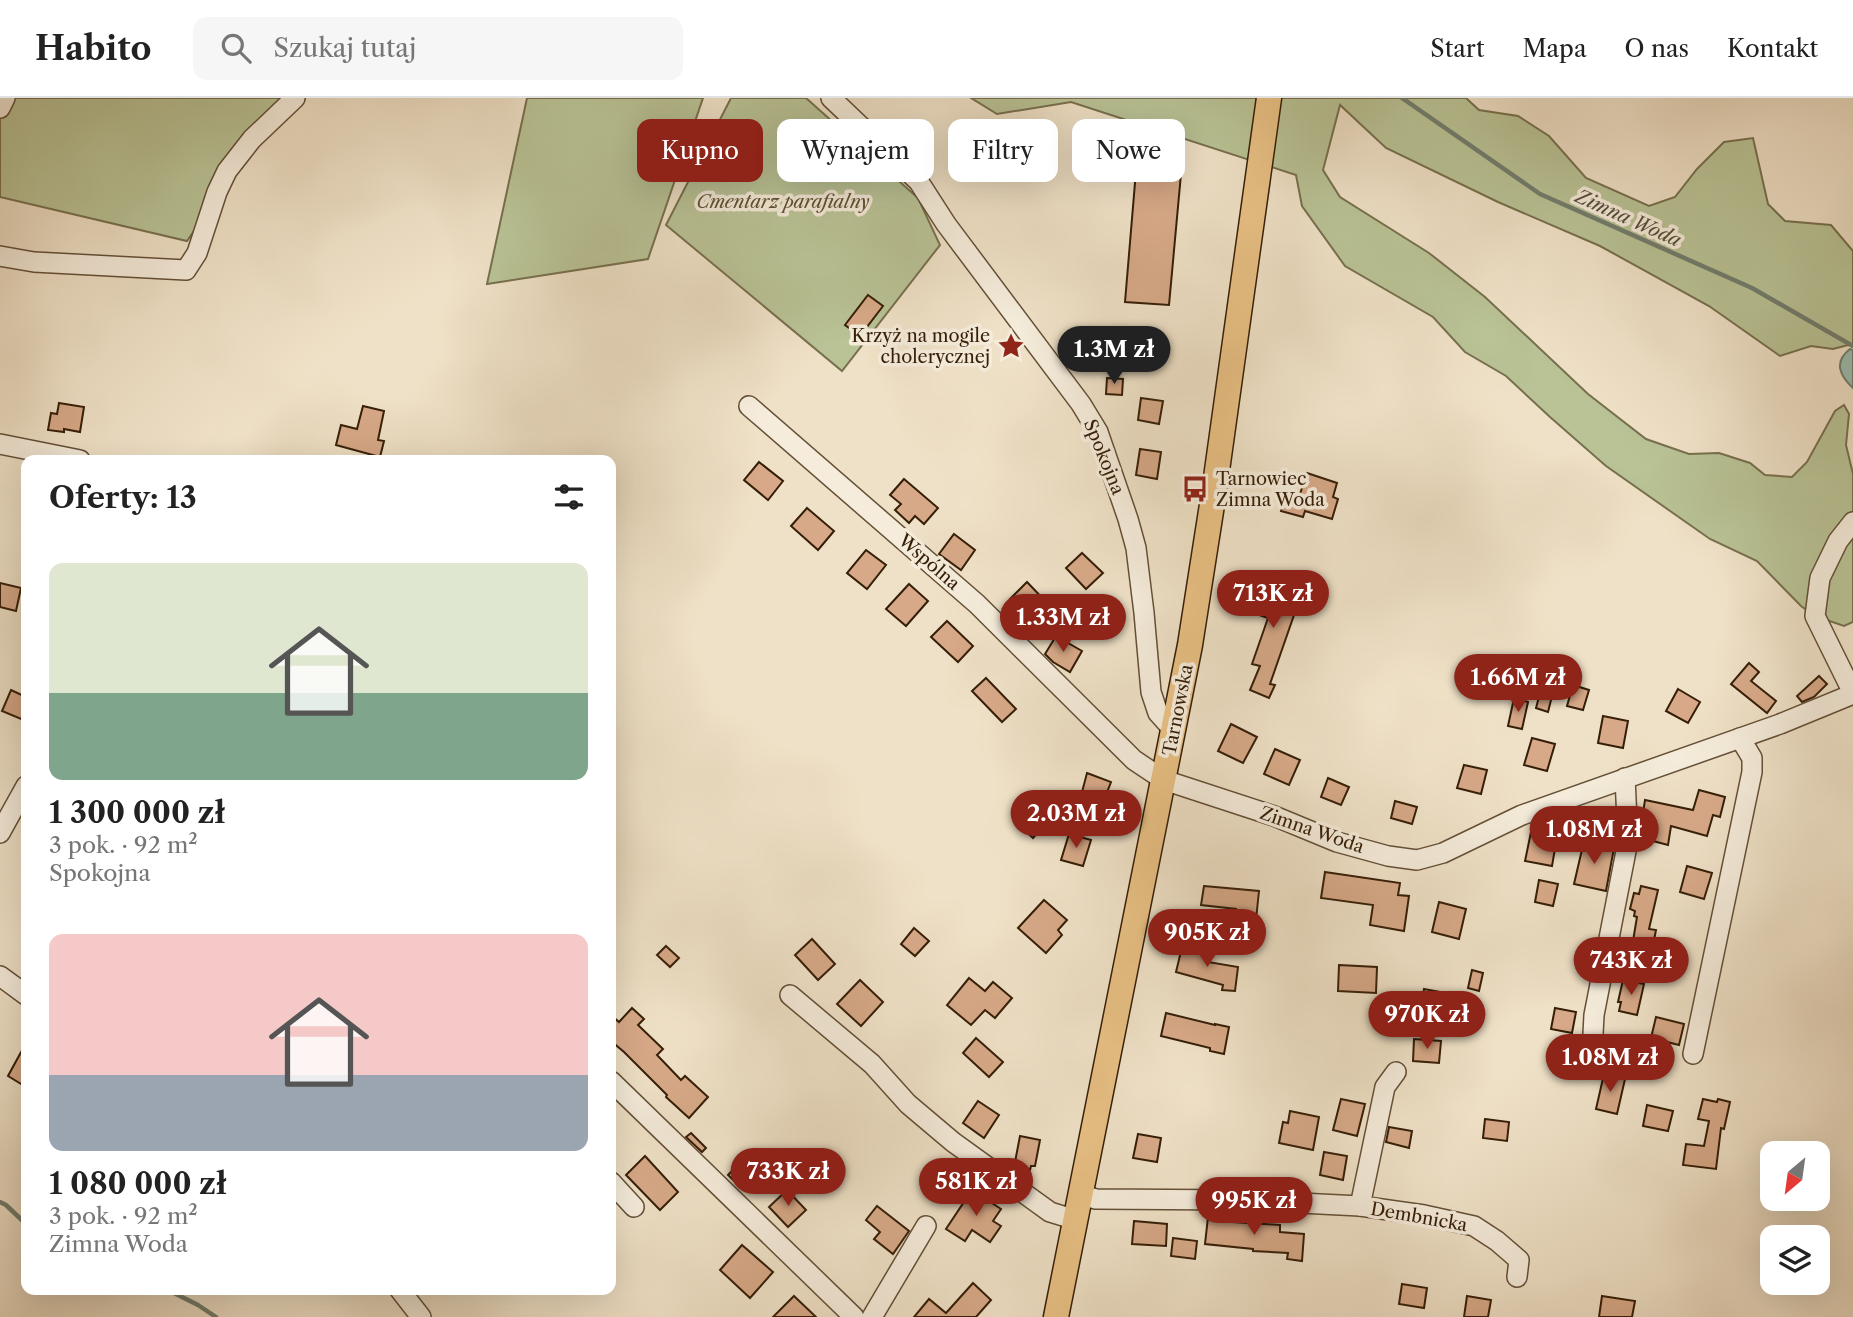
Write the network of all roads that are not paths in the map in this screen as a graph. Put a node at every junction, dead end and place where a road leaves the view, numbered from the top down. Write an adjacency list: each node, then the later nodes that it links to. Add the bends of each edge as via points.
1 (5, 98): 5 (street)
2 (295, 98): 6 (street, via 252,139 227,172 197,253 186,270)
3 (831, 98): 12 (street, Spokojna, via 919,182 1098,432 1136,548 1151,692 1158,713)
4 (1269, 98): 12 (main road, Tarnowska, via 1214,492)
5 (0, 108)
6 (0, 256)
7 (749, 406): 15 (street, Wspólna, via 977,604 1134,760)
8 (0, 444): 9 (street)
9 (55, 455)
10 (1853, 522): 11 (street, via 1820,578 1815,615)
11 (1853, 693): 13 (street, Zimna Woda)
12 (1174, 727): 15 (main road, Tarnowska)
13 (1740, 738): 14 (street, Zimna Woda); 22 (street, via 1752,758 1752,772)
14 (1625, 778): 15 (street, Zimna Woda, via 1417,860 1337,842 1275,816); 21 (street, via 1628,841)
15 (1164, 780): 26 (main road, Tarnowska)
16 (21, 795): 17 (street)
17 (0, 833)
18 (0, 976): 19 (street)
19 (21, 990)
20 (790, 995): 29 (street, via 872,1064 908,1104 953,1142 1050,1212)
21 (1593, 1034)
22 (1693, 1055)
23 (1396, 1072): 27 (street, via 1385,1087)
24 (616, 1086): 34 (street)
25 (616, 1187): 28 (street)
26 (1081, 1195): 27 (street, Dembnicka); 29 (main road, Tarnowska)
27 (1360, 1206): 31 (street, Dembnicka, via 1474,1226 1518,1260)
28 (634, 1207)
29 (1076, 1220): 36 (main road, Tarnowska)
30 (926, 1226): 35 (street)
31 (1517, 1277)
32 (404, 1295): 33 (street)
33 (421, 1317)
34 (854, 1317)
35 (872, 1317)
36 (1056, 1317)

